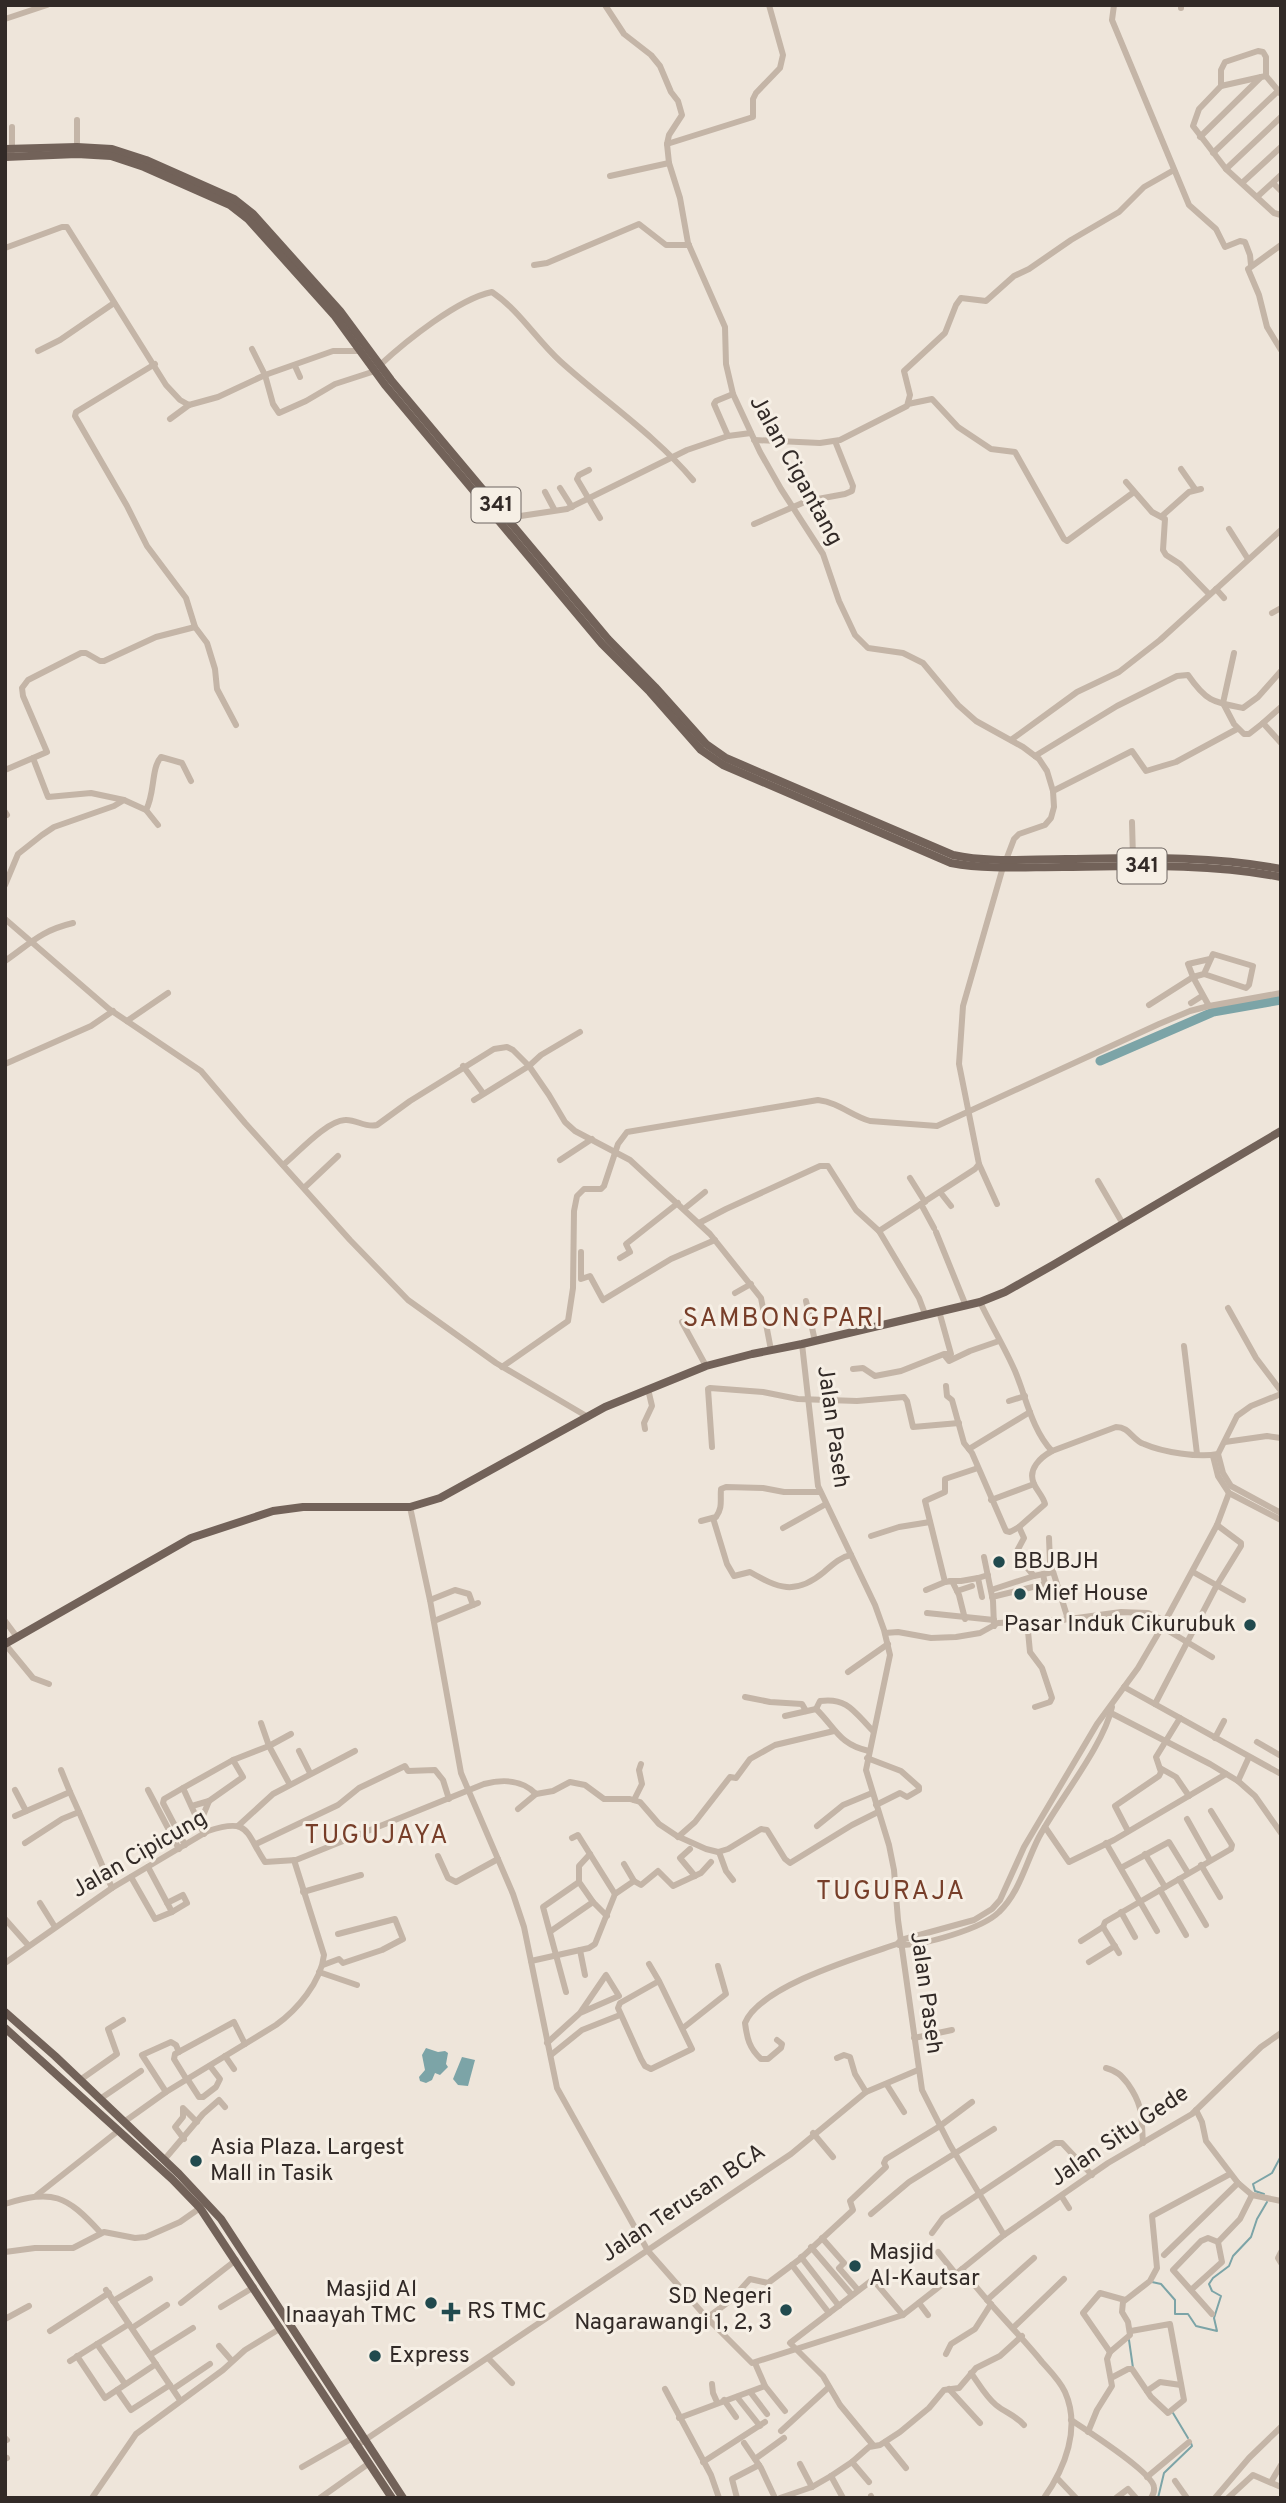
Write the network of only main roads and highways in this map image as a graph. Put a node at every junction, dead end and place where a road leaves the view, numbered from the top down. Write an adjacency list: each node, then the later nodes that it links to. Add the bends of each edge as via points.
1 (8, 153): 2 (main road, 341, via 111,156 230,205); 2 (main road, 341, via 112,149 234,199 253,214)
2 (267, 235): 3 (main road, 341); 3 (main road, 341, via 340,311)
3 (378, 368): 4 (main road, 341)
4 (417, 416): 5 (main road, 341); 5 (main road, 341, via 507,518)
5 (522, 542): 6 (main road, 341, via 666,705 726,758 951,863 981,869 1005,863)
6 (1107, 862): 7 (main road, 341, via 1133,858 1249,863); 8 (main road, 341, via 1244,870)
7 (1281, 869)
8 (1281, 877)
9 (1281, 1131): 10 (main road, via 1005,1292 966,1306 706,1366 588,1416 440,1498 410,1507 273,1511 191,1538)
10 (5, 1644)
11 (5, 2012): 13 (main road)
12 (5, 2028): 14 (main road)
13 (55, 2056): 14 (main road); 15 (main road)
14 (46, 2066): 15 (main road, via 118,2131)
15 (166, 2166): 16 (main road); 16 (main road, via 201,2195)
16 (222, 2230): 17 (main road); 17 (main road, via 236,2260)
17 (280, 2321): 18 (main road)
18 (308, 2362): 19 (main road); 20 (main road)
19 (391, 2498)
20 (403, 2498)

